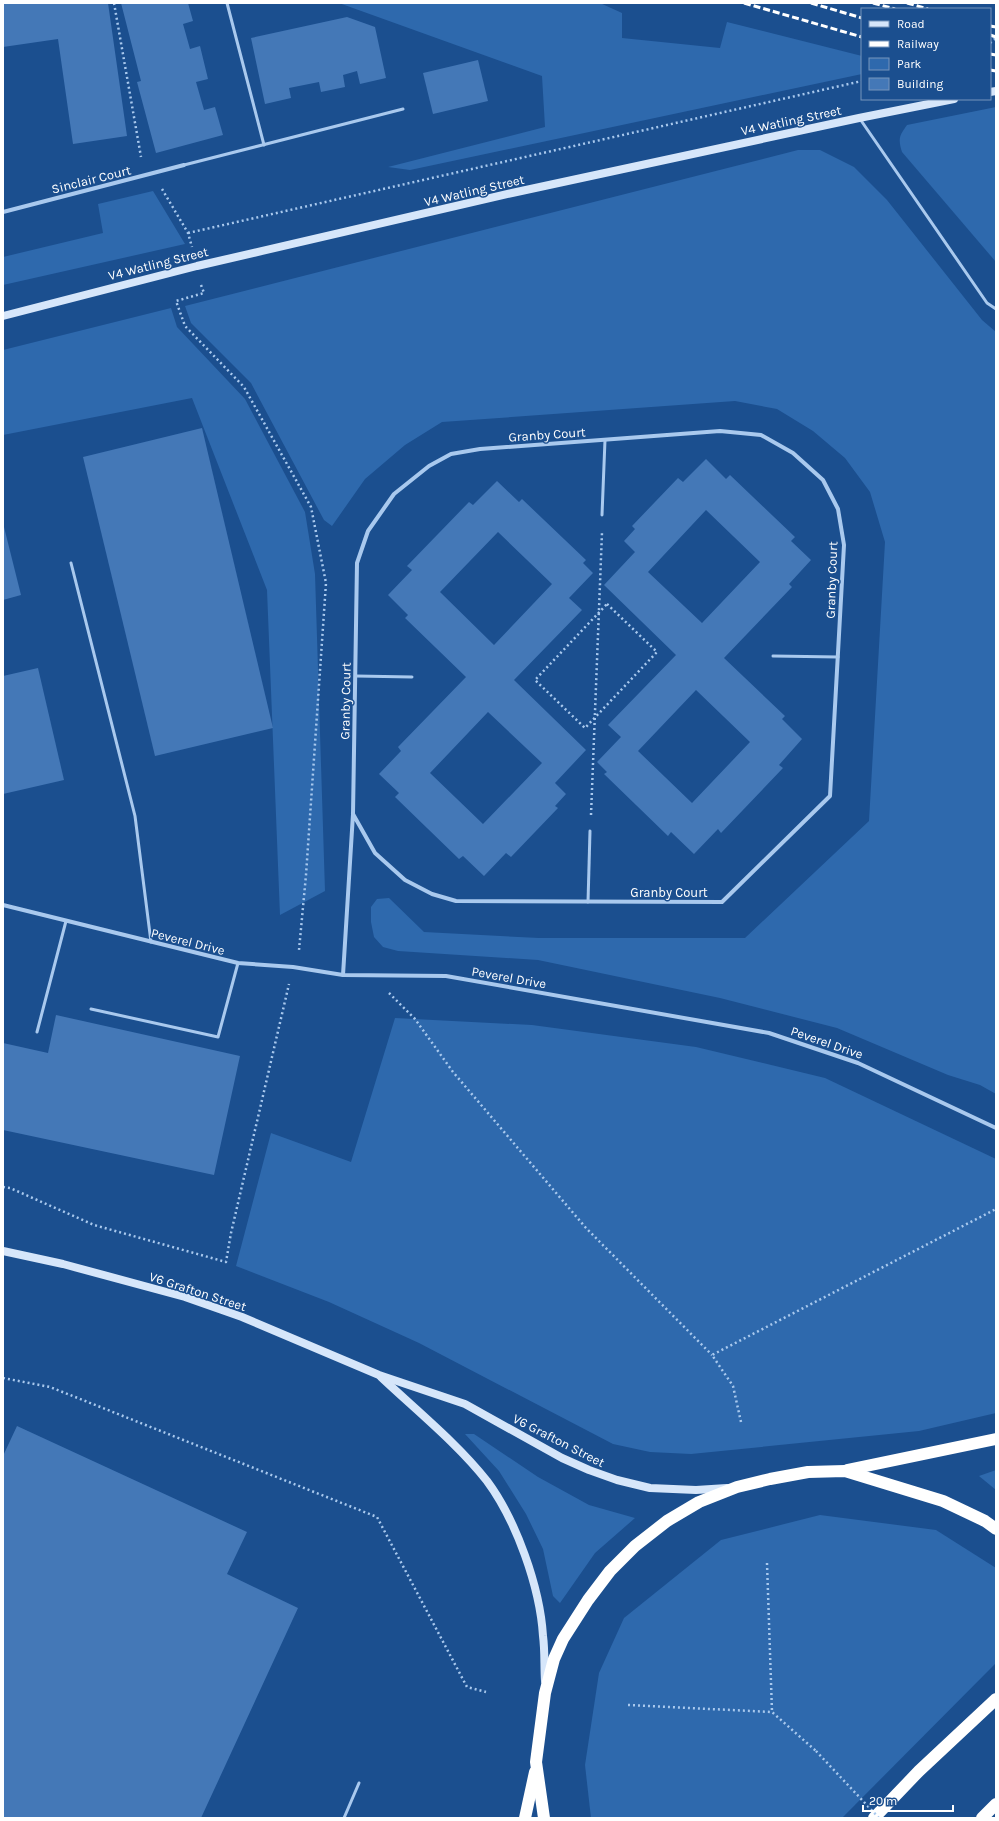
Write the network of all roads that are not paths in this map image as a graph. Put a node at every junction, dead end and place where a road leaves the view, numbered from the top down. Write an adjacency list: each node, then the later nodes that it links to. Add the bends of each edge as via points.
1 (227, 3): 5 (lane)
2 (949, 100): 4 (street, V4 Watling Street)
3 (403, 109): 5 (lane)
4 (859, 118): 8 (lane, via 987,303); 9 (street, V4 Watling Street, via 512,193 197,266)
5 (264, 145): 6 (lane)
6 (184, 165): 7 (street, Sinclair Court)
7 (3, 212)
8 (996, 309)
9 (3, 316)
10 (605, 440): 11 (lane); 14 (street, Granby Court, via 720,431 761,435 794,453 823,480 838,509 844,545); 15 (street, Granby Court, via 480,449 451,454 429,466 394,494 368,530 357,563)
11 (602, 515)
12 (71, 563): 22 (lane, via 135,816)
13 (773, 656): 14 (lane)
14 (838, 657): 19 (street, Granby Court, via 830,796 722,902)
15 (356, 676): 16 (lane); 17 (street, Granby Court)
16 (412, 677)
17 (354, 814): 19 (street, Granby Court, via 375,853 405,880 432,894 456,901); 24 (street, Granby Court)
18 (590, 831): 19 (lane)
19 (588, 902)
20 (3, 905): 21 (street, Peverel Drive)
21 (66, 921): 22 (street, Peverel Drive); 26 (lane)
22 (151, 942): 23 (street, Peverel Drive)
23 (238, 963): 24 (street, Peverel Drive); 25 (lane, via 218,1037)
24 (343, 975): 27 (street, Peverel Drive, via 446,976 769,1033 858,1063)
25 (91, 1009)
26 (37, 1032)
27 (996, 1128)
28 (3, 1252): 29 (street, V6 Grafton Street, via 63,1264 185,1297 242,1317)
29 (379, 1375): 32 (street, V6 Grafton Street, via 465,1404 562,1458 618,1480 650,1488 696,1490); 34 (street, V6 Grafton Street, via 455,1446 500,1500 514,1528 534,1587 543,1635)
30 (996, 1439): 31 (highway)
31 (845, 1471): 32 (highway, via 808,1472); 33 (highway, via 944,1501)
32 (737, 1487): 34 (highway, via 699,1502 667,1521 635,1546 610,1571 564,1639 554,1659)
33 (996, 1529)
34 (545, 1692): 36 (highway)
35 (996, 1699): 42 (highway, via 919,1771)
36 (536, 1762): 40 (highway); 41 (highway)
37 (359, 1783): 39 (lane)
38 (996, 1804): 43 (highway)
39 (344, 1818)
40 (525, 1818)
41 (544, 1818)
42 (874, 1818)
43 (982, 1818)

